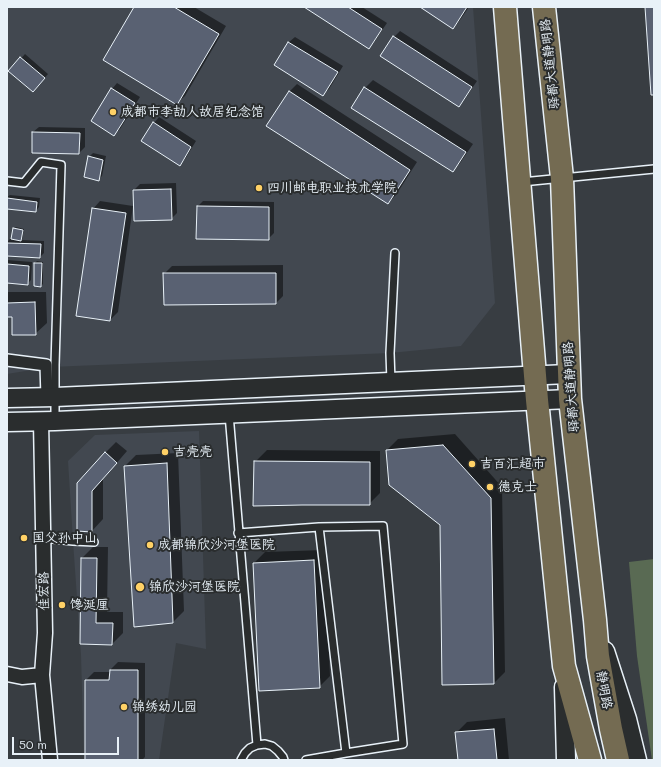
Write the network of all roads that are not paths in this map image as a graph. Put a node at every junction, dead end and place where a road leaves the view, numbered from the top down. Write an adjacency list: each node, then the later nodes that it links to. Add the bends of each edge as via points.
1 (505, 7): 6 (main road)
2 (544, 7): 4 (main road, 驿都大道静明路)
3 (654, 169): 4 (lane)
4 (562, 178): 6 (lane); 9 (main road, 驿都大道静明路)
5 (7, 182): 12 (lane, via 24,183 41,162 61,165 55,365)
6 (520, 182): 10 (main road)
7 (395, 254): 11 (lane)
8 (7, 360): 12 (street, via 46,365)
9 (568, 374): 10 (street); 14 (main road, 驿都大道静明路)
10 (535, 376): 11 (street); 15 (main road)
11 (391, 382): 12 (street)
12 (51, 397): 13 (street); 17 (lane)
13 (7, 398)
14 (570, 399): 15 (street); 23 (main road, 驿都大道静明路)
15 (537, 400): 16 (street); 24 (main road)
16 (228, 413): 17 (street); 20 (lane)
17 (48, 421): 18 (street); 21 (street, 佳宏路)
18 (7, 422)
19 (319, 527): 20 (lane); 28 (lane); 28 (lane, via 383,526 403,744)
20 (238, 533): 27 (lane)
21 (43, 538): 22 (lane); 26 (street, 佳宏路, via 45,633)
22 (94, 542)
23 (595, 620): 35 (main road, 静明路, via 598,656); 36 (street, 驿都大道静明路, via 627,719)
24 (564, 666): 33 (street); 34 (main road)
25 (7, 674): 26 (street, via 22,677)
26 (42, 675): 29 (street, 佳宏路)
27 (257, 745): 30 (lane, via 250,748); 31 (lane, via 272,746)
28 (346, 753): 32 (lane)
29 (50, 760)
30 (241, 760)
31 (284, 760)
32 (306, 760)
33 (566, 760)
34 (590, 760)
35 (618, 760)
36 (637, 760)

